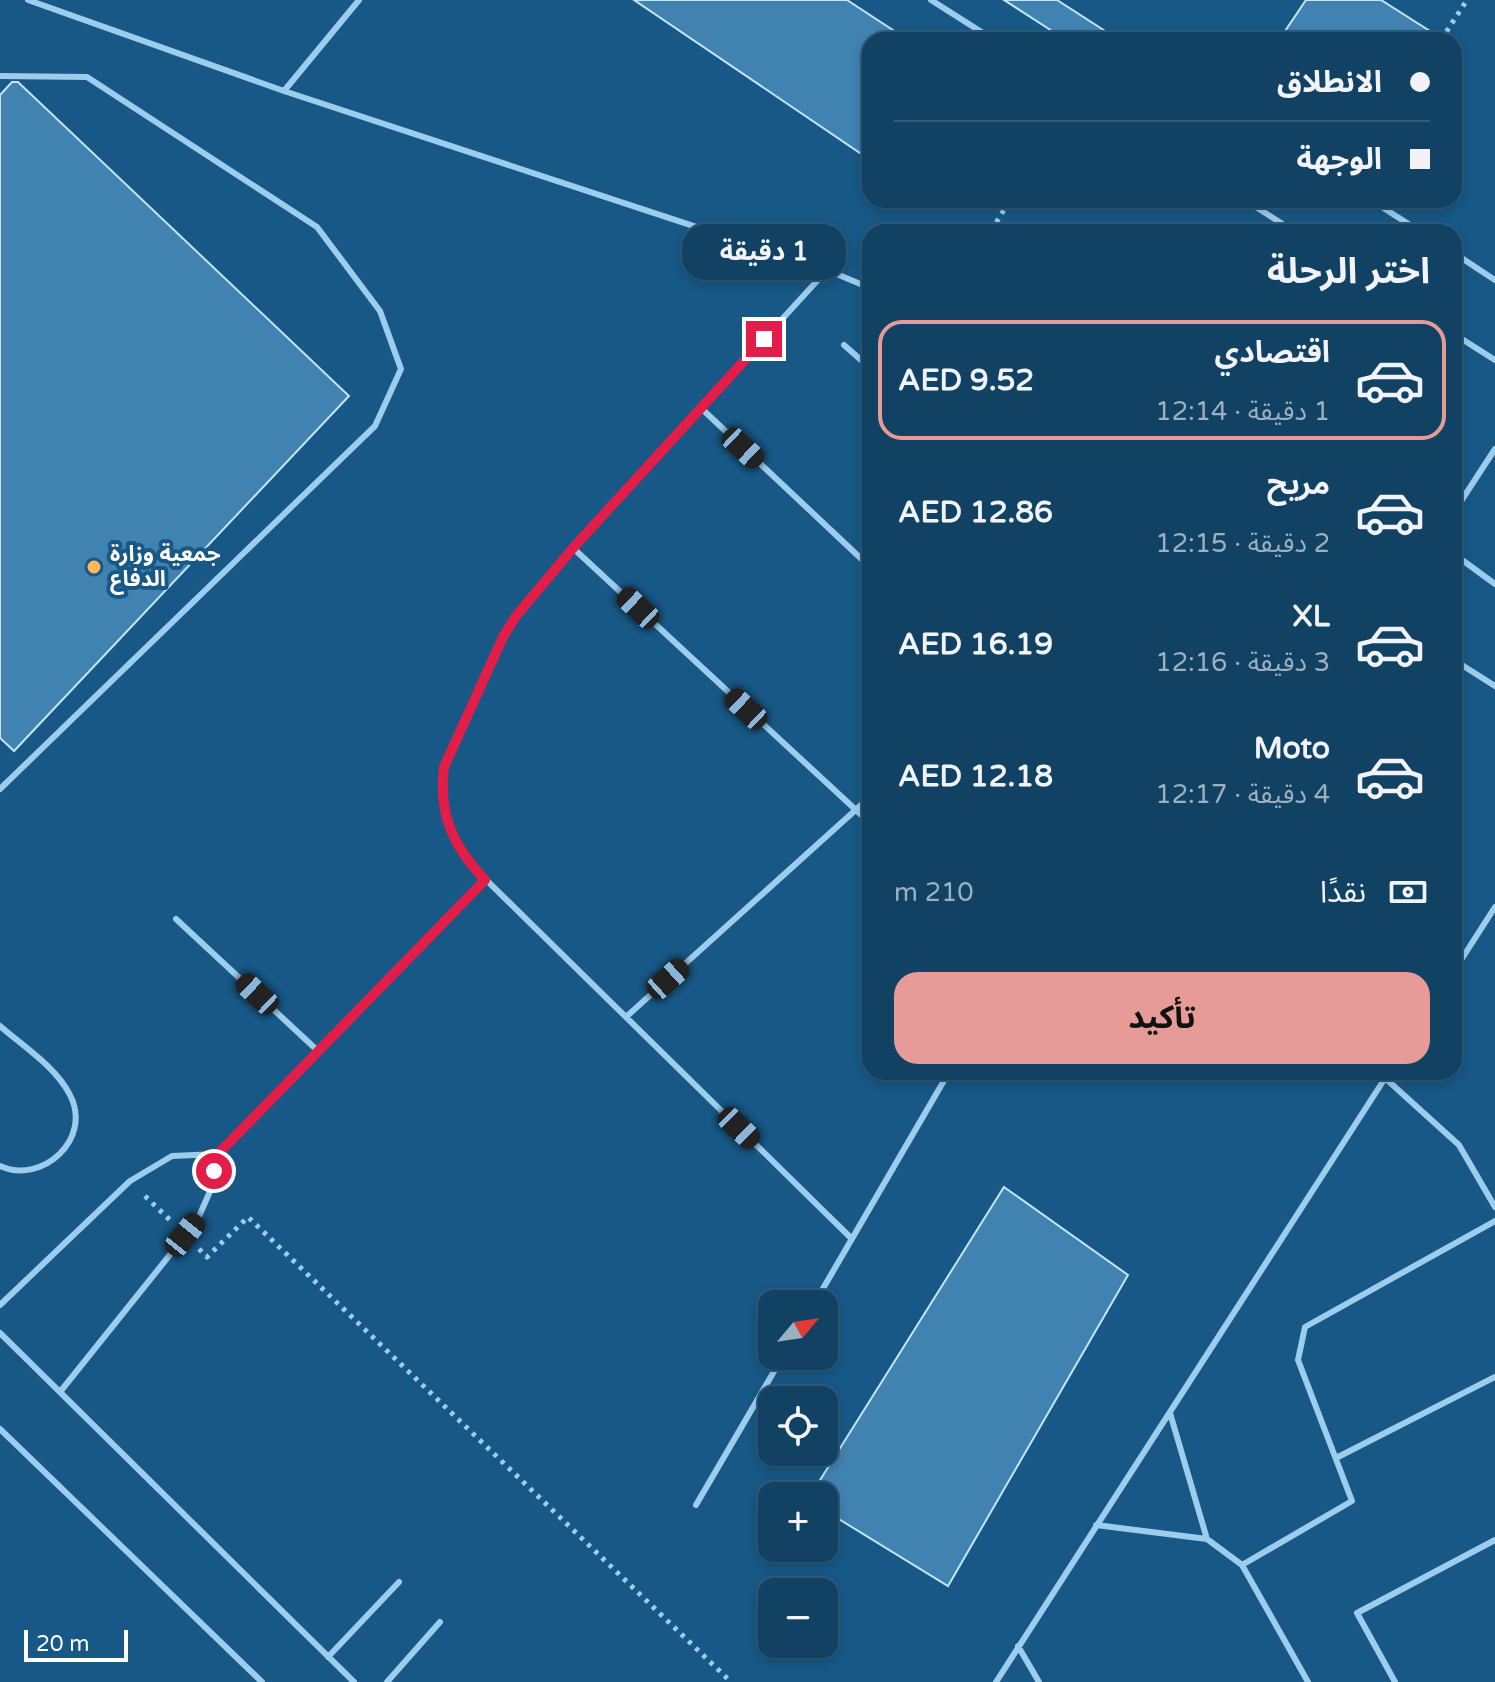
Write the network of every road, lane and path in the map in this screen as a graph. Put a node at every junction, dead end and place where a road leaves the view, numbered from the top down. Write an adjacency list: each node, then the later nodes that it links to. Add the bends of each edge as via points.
1 (28, 0): 8 (lane)
2 (359, 0): 8 (lane)
3 (931, 0): 5 (lane)
4 (1467, 0): 6 (path)
5 (981, 32)
6 (1446, 32)
7 (0, 76): 30 (lane, via 87,77 317,227 380,311 401,369 375,426)
8 (284, 91): 14 (lane)
9 (1258, 208): 11 (lane)
10 (1384, 208): 12 (lane)
11 (1282, 224)
12 (1408, 224)
13 (1462, 258): 15 (lane)
14 (827, 270): 16 (lane); 21 (lane)
15 (1495, 280)
16 (862, 285)
17 (1462, 339): 19 (lane)
18 (844, 345): 20 (lane)
19 (1495, 360)
20 (862, 361)
21 (701, 408): 24 (lane); 25 (lane)
22 (1495, 449): 23 (lane)
23 (1462, 500)
24 (573, 548): 32 (lane); 34 (lane, via 503,637 444,767 447,825 460,851)
25 (862, 559)
26 (1462, 560): 27 (lane)
27 (1495, 584)
28 (1462, 665): 29 (lane)
29 (1495, 686)
30 (0, 789)
31 (862, 803): 32 (lane)
32 (855, 809): 33 (lane); 38 (lane)
33 (862, 816)
34 (485, 880): 38 (lane); 40 (lane)
35 (1495, 907): 37 (lane)
36 (176, 919): 40 (lane)
37 (1462, 959)
38 (626, 1017): 52 (lane)
39 (0, 1026): 45 (lane, via 63,1082 76,1117 72,1137 47,1165 29,1171)
40 (318, 1051): 44 (lane)
41 (944, 1080): 52 (lane)
42 (1384, 1080): 59 (lane)
43 (1392, 1080): 48 (lane, via 1459,1145)
44 (218, 1154): 46 (lane, via 172,1156); 51 (lane, via 211,1189)
45 (0, 1166)
46 (130, 1181): 51 (path); 54 (lane)
47 (1495, 1185): 48 (lane)
48 (1485, 1190): 49 (lane)
49 (1495, 1207)
50 (1495, 1221): 63 (lane, via 1305,1327 1298,1360)
51 (185, 1235): 58 (lane); 76 (path, via 207,1257 248,1217)
52 (852, 1239): 53 (lane)
53 (822, 1290)
54 (0, 1305)
55 (0, 1333): 58 (lane)
56 (775, 1370): 64 (lane)
57 (1495, 1377): 63 (lane)
58 (60, 1392): 72 (lane)
59 (1170, 1413): 65 (lane); 66 (lane)
60 (0, 1429): 61 (lane)
61 (12, 1440): 62 (lane); 73 (lane)
62 (0, 1443)
63 (1336, 1458): 68 (lane, via 1352,1501)
64 (696, 1505)
65 (1096, 1525): 66 (lane); 71 (lane)
66 (1207, 1539): 68 (lane)
67 (1495, 1540): 80 (lane, via 1357,1613)
68 (1242, 1565): 79 (lane)
69 (399, 1582): 72 (lane)
70 (440, 1622): 75 (lane)
71 (1018, 1646): 77 (lane); 78 (lane)
72 (328, 1657): 74 (lane)
73 (262, 1682)
74 (354, 1682)
75 (387, 1682)
76 (731, 1682)
77 (996, 1682)
78 (1039, 1682)
79 (1308, 1682)
80 (1395, 1682)

